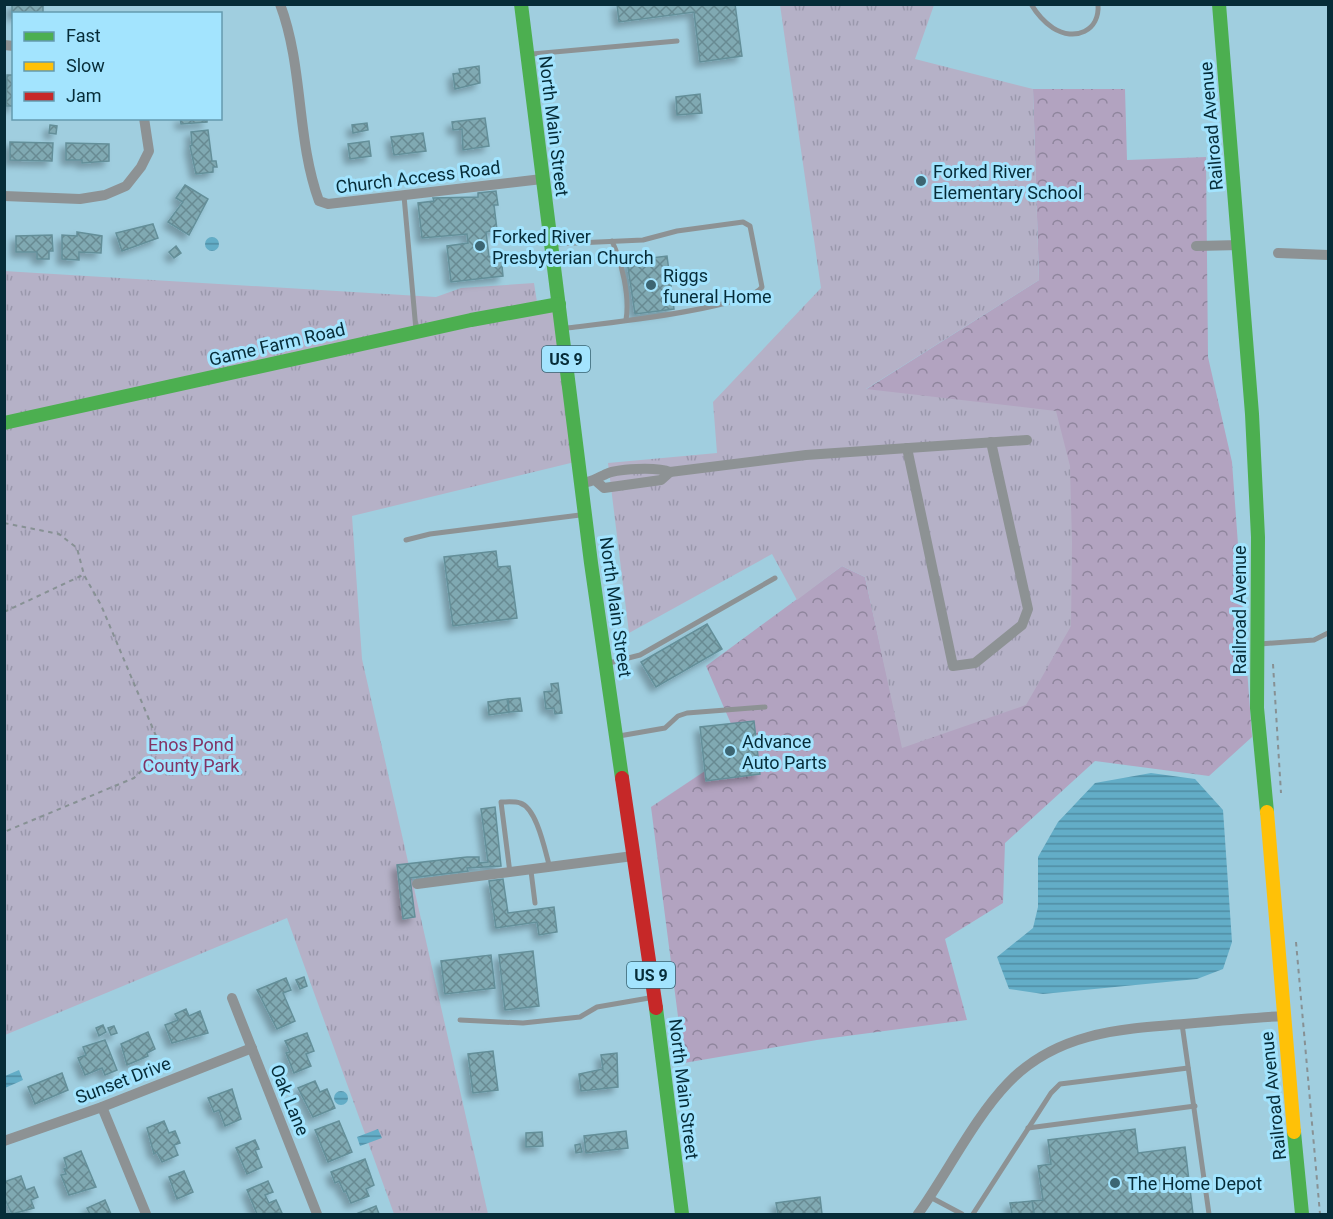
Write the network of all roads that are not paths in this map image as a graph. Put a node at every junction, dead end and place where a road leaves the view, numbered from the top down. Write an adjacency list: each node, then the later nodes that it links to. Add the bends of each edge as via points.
1 (280, 4): 11 (street, Church Access Road, via 293,56 310,177 319,201 328,204)
2 (521, 4): 7 (main road, North Main Street / US 9)
3 (1031, 4): 4 (lane, via 1043,21 1068,34 1080,33 1096,23)
4 (1098, 4)
5 (1219, 4): 14 (main road, Railroad Avenue)
6 (677, 41): 7 (lane)
7 (526, 55): 9 (main road, North Main Street / US 9)
8 (144, 120): 10 (street, via 149,151 126,186 80,199)
9 (542, 179): 11 (street, Church Access Road); 13 (main road, North Main Street / US 9)
10 (4, 196)
11 (404, 196): 21 (lane)
12 (612, 241): 13 (lane); 19 (lane, via 627,299); 19 (lane, via 643,240 743,222 750,226 762,287 744,298 671,315)
13 (552, 244): 18 (main road, North Main Street / US 9)
14 (1240, 245): 15 (street); 31 (main road, Railroad Avenue, via 1258,537)
15 (1196, 246)
16 (1278, 253): 17 (street)
17 (1329, 255)
18 (559, 304): 20 (main road, North Main Street / US 9); 21 (main road, Game Farm Road)
19 (626, 320): 20 (lane)
20 (562, 329): 26 (main road, North Main Street / US 9)
21 (416, 332): 22 (main road, Game Farm Road)
22 (4, 423)
23 (1027, 440): 24 (street)
24 (991, 442): 25 (street); 25 (street, via 1028,609 1022,625 975,663 953,666)
25 (907, 448): 26 (street, via 806,455 670,472 661,480 604,488)
26 (589, 482): 27 (main road, North Main Street / US 9)
27 (585, 514): 28 (lane); 32 (main road, North Main Street / US 9)
28 (406, 540)
29 (775, 578): 32 (lane, via 640,655)
30 (1329, 633): 31 (lane, via 1314,640)
31 (1256, 644): 43 (main road, Railroad Avenue, via 1257,708 1280,939)
32 (605, 664): 34 (main road, North Main Street / US 9)
33 (765, 707): 34 (lane, via 687,713 665,728)
34 (616, 736): 35 (main road, North Main Street / US 9)
35 (633, 856): 36 (street); 41 (main road, North Main Street / US 9)
36 (550, 869): 37 (street); 38 (lane, via 533,814 518,802 501,802)
37 (531, 871): 38 (street); 40 (lane)
38 (511, 873): 39 (street)
39 (417, 884)
40 (535, 903)
41 (654, 997): 44 (lane, via 597,1008 580,1017 523,1023); 55 (main road, North Main Street / US 9)
42 (232, 998): 46 (street, Oak Lane)
43 (1283, 1016): 45 (street); 60 (main road, Railroad Avenue)
44 (460, 1020)
45 (1182, 1024): 47 (lane); 52 (street, via 1102,1032 1060,1045 1041,1056 994,1100)
46 (252, 1048): 49 (street, Sunset Drive); 54 (street, Oak Lane)
47 (1188, 1068): 48 (lane); 50 (lane, via 1060,1084)
48 (1196, 1106): 50 (lane); 59 (lane)
49 (102, 1107): 51 (street, Sunset Drive); 53 (street)
50 (1028, 1128): 58 (lane)
51 (4, 1141)
52 (930, 1197): 56 (street); 57 (lane)
53 (146, 1215)
54 (317, 1215)
55 (682, 1215)
56 (918, 1215)
57 (962, 1215)
58 (973, 1215)
59 (1209, 1215)
60 (1302, 1215)

